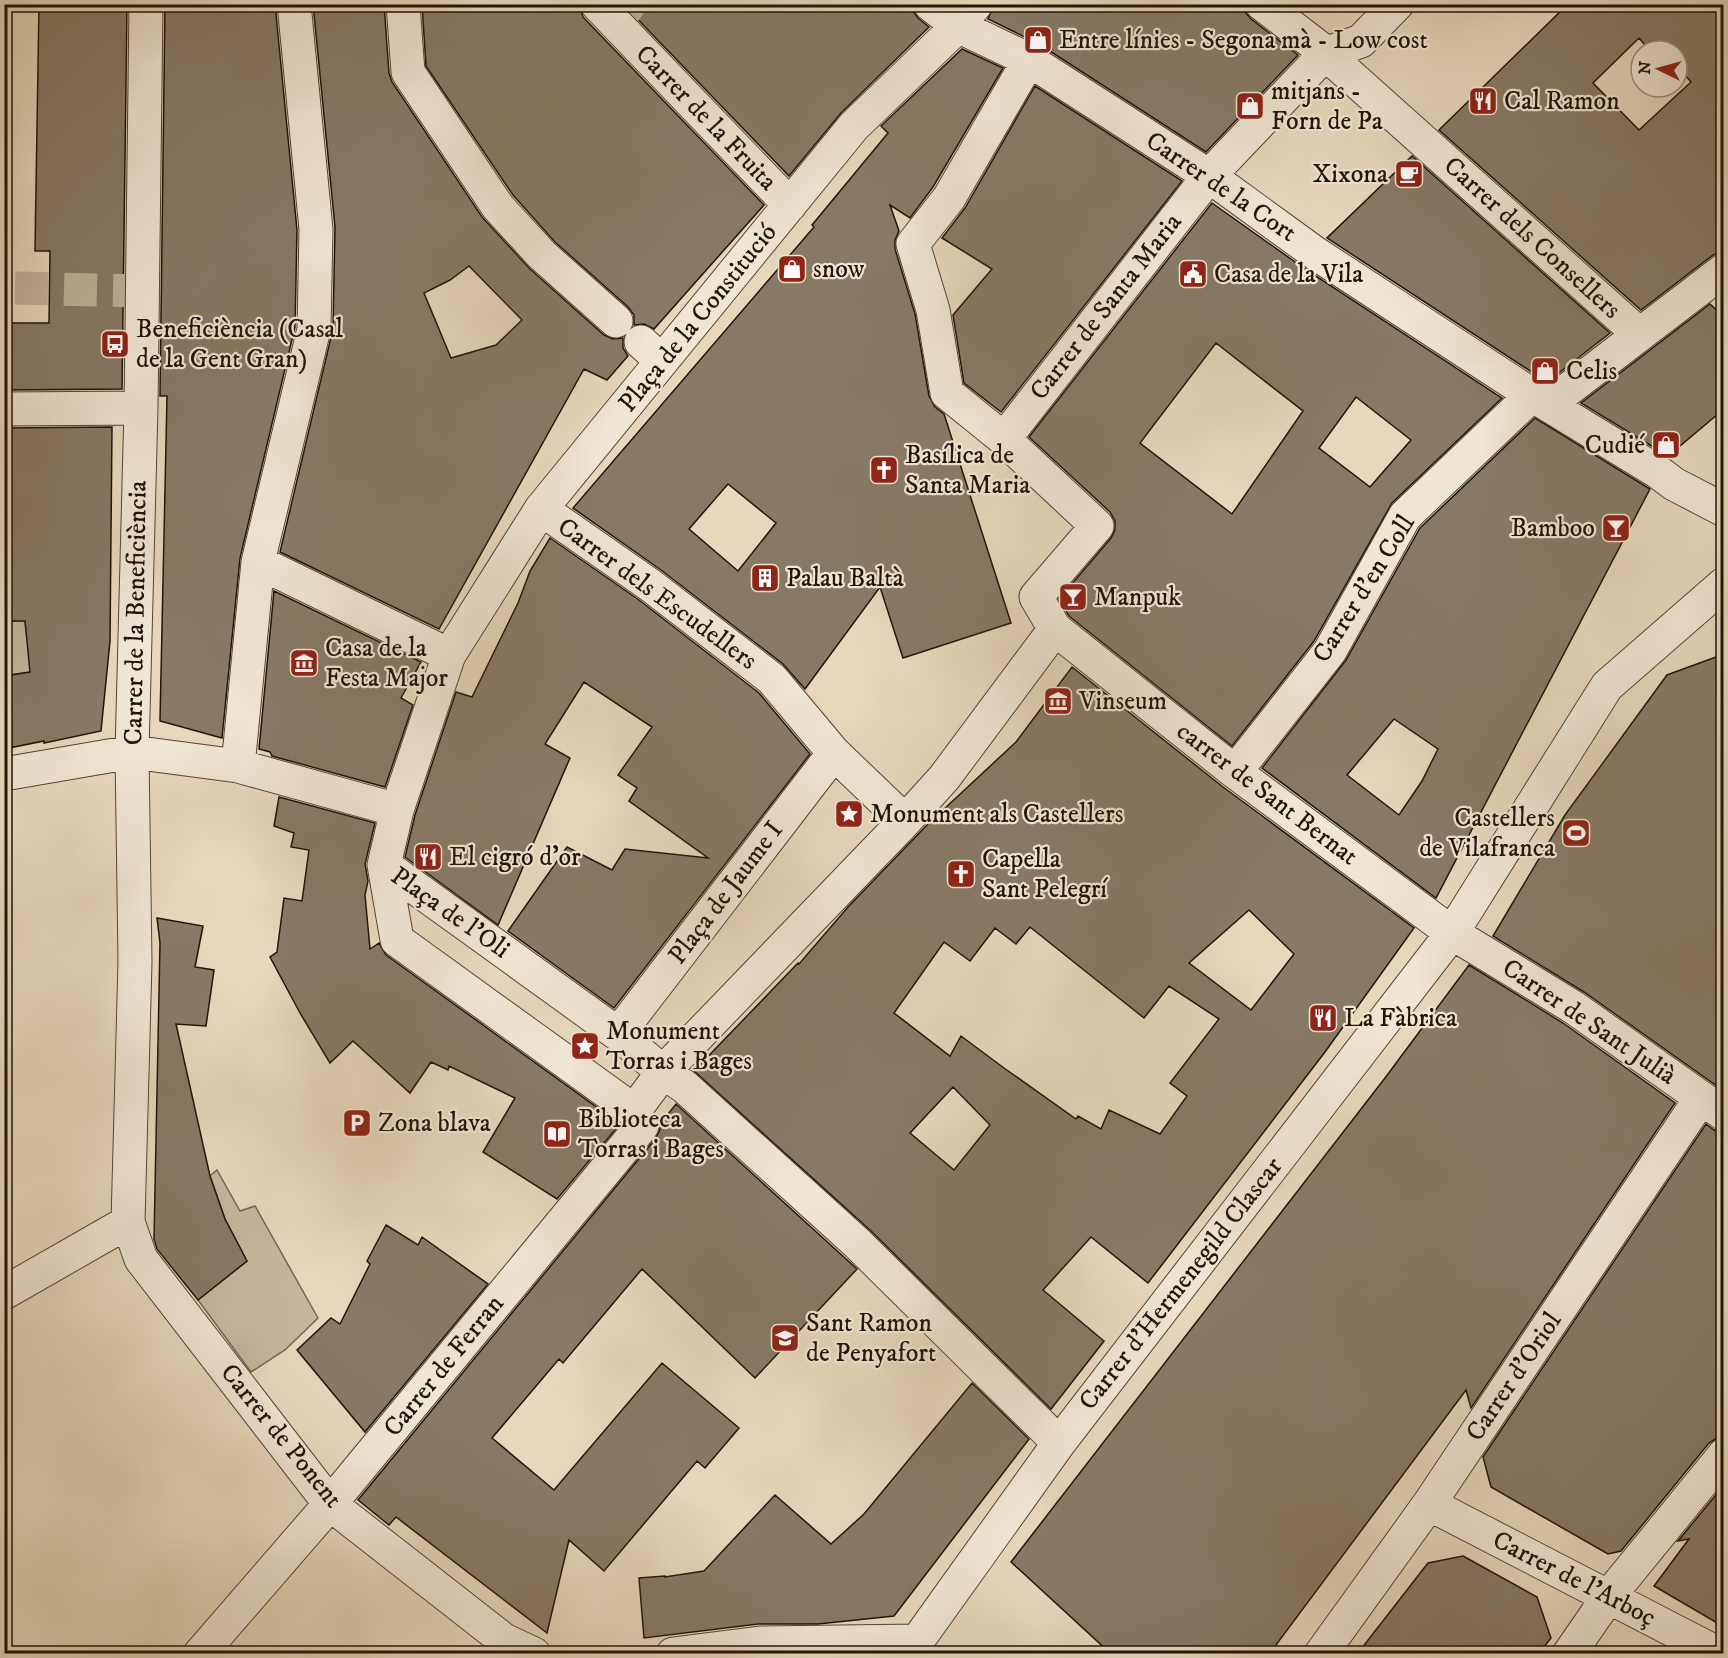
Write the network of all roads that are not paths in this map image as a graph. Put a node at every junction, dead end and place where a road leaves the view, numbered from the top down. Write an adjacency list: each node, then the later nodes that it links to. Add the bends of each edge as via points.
1 (146, 4): 17 (street, Carrer de la Beneficiència)
2 (294, 4): 22 (street, via 316,229 314,329)
3 (403, 4): 14 (street, via 408,72 498,207 542,255)
4 (930, 4): 8 (street, Carrer de la Cort)
5 (1262, 4): 9 (street, Carrer dels Consellers)
6 (1397, 4): 9 (street, via 1361,41)
7 (612, 14): 12 (street, Carrer de la Fruita)
8 (967, 15): 10 (street, Carrer de la Cort); 12 (street, Plaça de la Constitució, via 854,126)
9 (1321, 50): 11 (street, Carrer de Santa Maria); 15 (street, Carrer dels Consellers)
10 (1029, 60): 11 (street, Carrer de la Cort); 19 (street, via 949,198 913,244 933,310 947,393)
11 (1209, 176): 16 (street, Carrer de la Cort, via 1315,253); 19 (street, Carrer de Santa Maria)
12 (790, 206): 20 (street, Plaça de la Constitució, via 652,352)
13 (1724, 270): 15 (street, Carrer d'en Coll)
14 (616, 321)
15 (1639, 334): 16 (street, Carrer d'en Coll)
16 (1541, 399): 21 (street, Carrer de la Cort, via 1674,484); 29 (street, Carrer d'en Coll, via 1405,516 1330,651)
17 (141, 408): 18 (street); 26 (street, Carrer de la Beneficiència)
18 (4, 409)
19 (1004, 439): 24 (street, via 1097,526 1036,597)
20 (541, 509): 25 (street, Plaça de la Constitució); 27 (street, Carrer dels Escudellers, via 650,585 772,679)
21 (1724, 510)
22 (258, 562): 25 (street); 28 (street)
23 (1724, 584): 34 (street, Carrer d'Hermenegild Clascar, via 1607,686)
24 (1055, 629): 29 (street, carrer de Sant Bernat); 32 (street, via 944,778)
25 (449, 655): 31 (street, Plaça de la Constitució)
26 (132, 752): 28 (street); 30 (street); 39 (street, Carrer de la Beneficiència, via 135,962)
27 (834, 753): 32 (street); 35 (street, Plaça de Jaume I)
28 (238, 766): 31 (street)
29 (1235, 772): 34 (street, carrer de Sant Bernat)
30 (4, 774)
31 (398, 810): 33 (street, Plaça de la Constitució)
32 (905, 821): 36 (street)
33 (384, 865): 35 (street, Plaça de l'Oli); 38 (street, Plaça de l'Oli, via 397,940)
34 (1452, 933): 37 (street, Carrer de Sant Julià, via 1573,1007); 41 (street, Carrer d'Hermenegild Clascar)
35 (618, 1034): 36 (street, Plaça de l'Oli)
36 (663, 1072): 38 (street); 41 (street, Plaça de l'Oli, via 685,1087 857,1243)
37 (1712, 1106): 44 (street, Carrer d'Oriol)
38 (634, 1111): 43 (street, Carrer de Ferran, via 642,1126)
39 (128, 1222): 40 (street); 43 (street, Carrer de Ponent, via 141,1259)
40 (4, 1293)
41 (1059, 1443): 46 (street, Carrer d'Hermenegild Clascar)
42 (1724, 1455): 45 (street)
43 (330, 1504): 47 (street, Carrer de Ferran); 48 (street, Carrer de Ponent, via 504,1640)
44 (1429, 1504): 45 (street, Carrer de l'Arboç); 50 (street, Carrer d'Oriol)
45 (1609, 1596): 51 (street); 52 (street, Carrer de l'Arboç)
46 (920, 1649): 49 (street, via 760,1642)
47 (200, 1653)
48 (534, 1653)
49 (673, 1653)
50 (1321, 1653)
51 (1569, 1653)
52 (1719, 1653)

